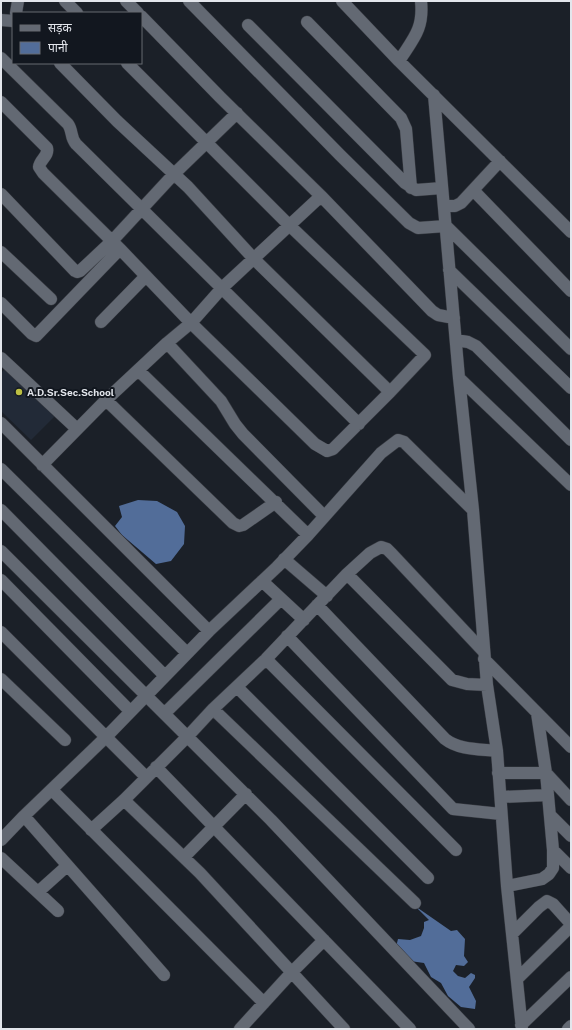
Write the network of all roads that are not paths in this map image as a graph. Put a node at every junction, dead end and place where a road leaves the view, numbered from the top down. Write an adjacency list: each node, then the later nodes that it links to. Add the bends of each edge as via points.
1 (18, 1): 7 (street)
2 (65, 1): 8 (street)
3 (126, 1): 9 (street)
4 (189, 1): 33 (street, via 409,223 418,228)
5 (342, 1): 16 (street)
6 (421, 1): 16 (street, via 422,16 419,30)
7 (16, 12)
8 (76, 12)
9 (137, 12)
10 (142, 17): 21 (street)
11 (1, 20): 12 (street)
12 (12, 21)
13 (307, 22): 25 (street, via 401,118 406,129)
14 (248, 24): 25 (street)
15 (1, 58): 31 (street, via 68,124 71,137 76,144)
16 (399, 61): 19 (street)
17 (61, 64): 24 (street)
18 (128, 64): 22 (street)
19 (434, 95): 23 (street); 26 (street)
20 (1, 102): 35 (street, via 47,148 47,153 39,164 43,173)
21 (237, 113): 22 (street); 29 (street)
22 (207, 143): 24 (street); 32 (street)
23 (500, 161): 27 (street); 34 (street)
24 (174, 174): 31 (street); 37 (street)
25 (411, 188): 26 (street)
26 (442, 188): 30 (street)
27 (474, 191): 30 (street, via 458,205); 41 (street)
28 (1, 194): 35 (street, via 77,272)
29 (321, 196): 32 (street); 44 (street, via 432,311 438,316)
30 (444, 206): 33 (street)
31 (142, 210): 35 (street); 40 (street)
32 (289, 225): 37 (street); 54 (street, via 425,355)
33 (446, 226): 38 (street); 49 (street)
34 (571, 232)
35 (116, 245): 39 (street); 43 (street, via 36,336)
36 (1, 252): 42 (street)
37 (254, 259): 40 (street); 54 (street)
38 (450, 270): 44 (street); 53 (street)
39 (146, 276): 45 (street); 46 (street)
40 (222, 288): 46 (street); 57 (street)
41 (571, 291)
42 (51, 299)
43 (1, 304)
44 (454, 318): 47 (street)
45 (101, 322)
46 (191, 323): 48 (street); 57 (street, via 321,449 333,449)
47 (456, 340): 52 (street); 59 (street, via 476,346)
48 (167, 343): 51 (street); 66 (street, via 221,401 244,434)
49 (571, 349)
50 (1, 358): 58 (street)
51 (138, 370): 55 (street); 63 (street)
52 (459, 378): 62 (street); 65 (street)
53 (571, 388)
54 (390, 392): 57 (street)
55 (106, 400): 58 (street); 63 (street, via 233,523 243,525)
56 (1, 423): 60 (street)
57 (358, 424)
58 (77, 429): 60 (street)
59 (571, 440)
60 (42, 465): 77 (street)
61 (1, 469): 80 (street)
62 (571, 485)
63 (276, 502): 67 (street)
64 (1, 510): 83 (street)
65 (473, 510): 66 (street, via 404,442 398,440 381,453); 81 (street)
66 (324, 516): 67 (street)
67 (308, 534): 69 (street)
68 (1, 551): 87 (street)
69 (284, 559): 72 (street); 73 (street)
70 (347, 574): 73 (street); 81 (street, via 375,549 381,547 387,550); 85 (street, via 452,680)
71 (1, 580): 89 (street)
72 (262, 580): 74 (street); 77 (street)
73 (327, 596): 75 (street)
74 (281, 599): 76 (street); 90 (street)
75 (317, 605): 76 (street); 96 (street, via 445,739 464,748)
76 (304, 620): 79 (street)
77 (209, 631): 80 (street)
78 (1, 632): 93 (street)
79 (288, 636): 82 (street); 107 (street, via 453,809)
80 (187, 653): 83 (street)
81 (484, 656): 85 (street); 91 (street)
82 (266, 659): 86 (street); 114 (street)
83 (165, 676): 87 (street)
84 (1, 678): 94 (street)
85 (487, 685): 96 (street)
86 (237, 687): 88 (street); 120 (street)
87 (146, 695): 89 (street); 90 (street)
88 (213, 709): 92 (street); 123 (street)
89 (130, 711): 93 (street)
90 (165, 713): 92 (street)
91 (537, 713): 95 (street); 99 (street)
92 (188, 736): 97 (street); 102 (street)
93 (106, 737): 100 (street); 101 (street)
94 (65, 740)
95 (571, 747)
96 (497, 751): 98 (street)
97 (156, 767): 100 (street); 110 (street)
98 (498, 773): 99 (street); 104 (street)
99 (546, 773): 103 (street); 106 (street)
100 (146, 777): 105 (street)
101 (52, 790): 109 (street); 111 (street)
102 (246, 794): 110 (street); 138 (street)
103 (548, 795): 104 (street); 108 (street)
104 (501, 797): 107 (street)
105 (124, 800): 111 (street); 116 (street)
106 (571, 800)
107 (501, 814): 121 (street)
108 (550, 815): 112 (street); 115 (street)
109 (24, 816): 113 (street); 118 (street)
110 (214, 827): 116 (street); 127 (street)
111 (91, 830): 132 (street)
112 (571, 836)
113 (1, 840)
114 (456, 850)
115 (553, 850): 119 (street); 121 (street, via 553,868 549,874 542,879)
116 (184, 857): 128 (street)
117 (1, 858): 122 (street)
118 (67, 866): 122 (street); 129 (street)
119 (571, 868)
120 (428, 878)
121 (507, 886): 126 (street)
122 (38, 892): 124 (street)
123 (415, 903)
124 (58, 911)
125 (571, 925): 126 (street, via 554,904 547,901); 131 (street)
126 (512, 934): 131 (street)
127 (324, 940): 128 (street); 137 (street)
128 (292, 972): 132 (street); 136 (street)
129 (164, 975)
130 (571, 977): 134 (street)
131 (517, 979): 134 (street)
132 (264, 1003): 135 (street)
133 (571, 1026): 139 (street)
134 (521, 1027)
135 (240, 1029)
136 (344, 1029)
137 (410, 1029)
138 (469, 1029)
139 (568, 1029)

